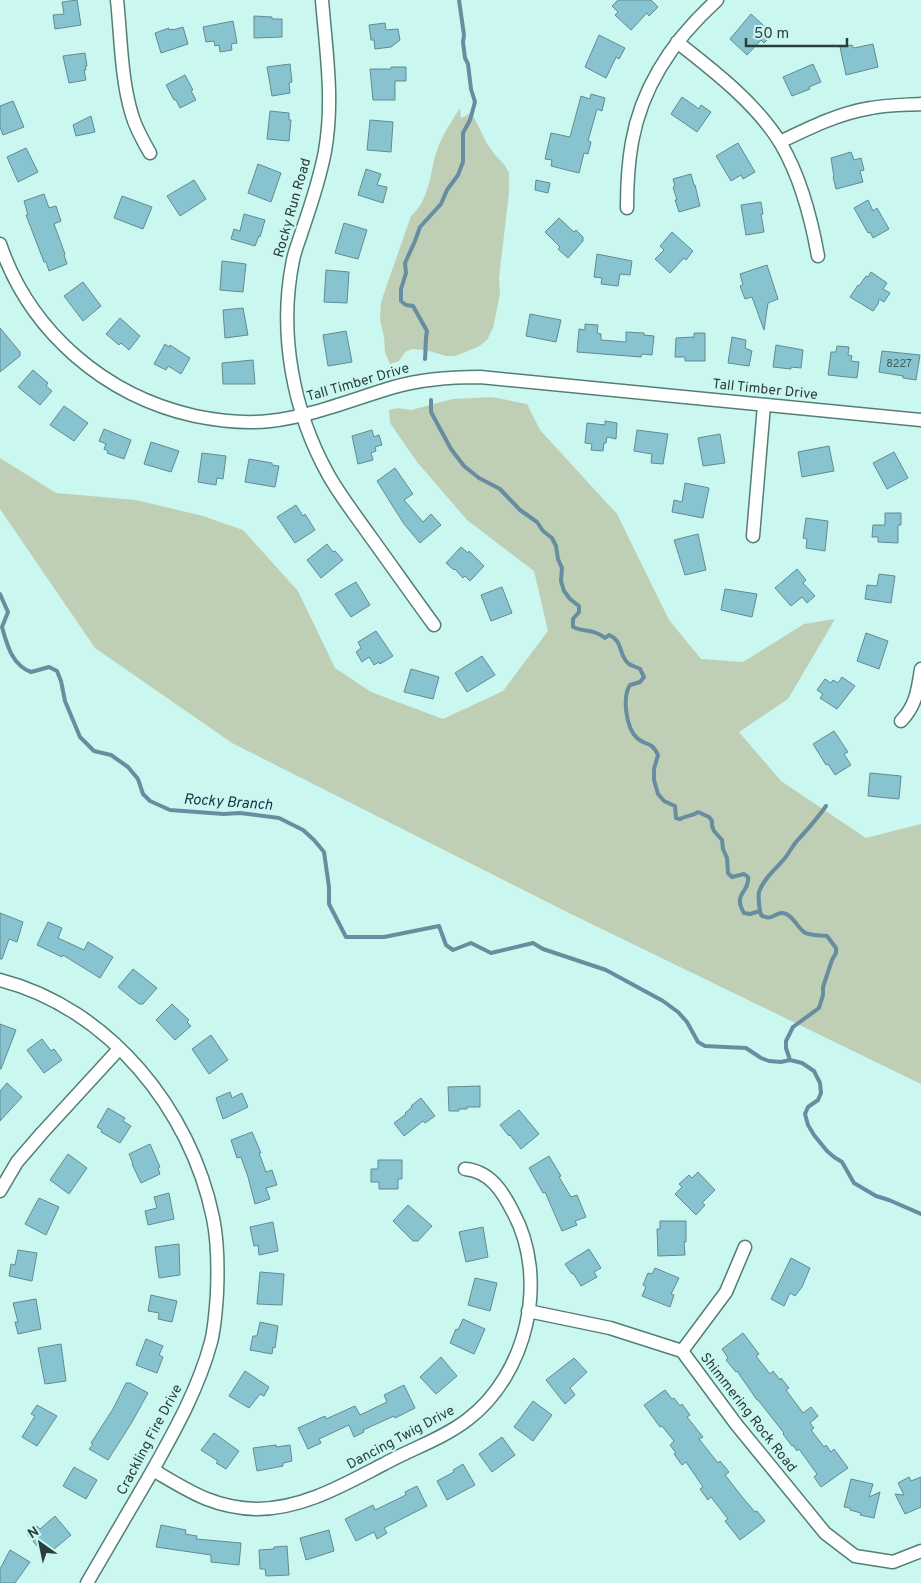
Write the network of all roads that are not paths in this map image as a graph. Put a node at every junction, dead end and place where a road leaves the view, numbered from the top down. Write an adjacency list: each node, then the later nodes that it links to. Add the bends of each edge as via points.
1 (117, 0): 7 (street, via 126,94 140,138)
2 (322, 0): 12 (street, Rocky Run Road, via 329,121 318,182 293,259 288,297 290,361)
3 (718, 0): 4 (street)
4 (678, 42): 6 (street, via 743,99); 8 (street, via 662,63 640,110 628,171)
5 (921, 104): 6 (street, via 869,108 844,114)
6 (780, 142): 10 (street, via 806,201)
7 (150, 154)
8 (627, 208)
9 (0, 244): 12 (street, Tall Timber Drive, via 15,280 48,330 80,361 110,382 158,405 213,420 245,423)
10 (818, 256)
11 (764, 404): 12 (street, Tall Timber Drive, via 480,377 449,377 395,387); 13 (street, Tall Timber Drive); 14 (street)
12 (303, 415): 15 (street, Rocky Run Road, via 329,476)
13 (921, 420)
14 (754, 536)
15 (434, 625)
16 (921, 669): 17 (street, via 916,696)
17 (901, 721)
18 (0, 980): 19 (street, Crackling Fire Drive, via 43,995 68,1008)
19 (120, 1049): 21 (street, via 17,1162); 25 (street, Crackling Fire Drive, via 168,1107 188,1143 209,1200 217,1247 218,1280 212,1341 186,1410)
20 (465, 1169): 23 (street, Dancing Twig Drive, via 488,1177 508,1201 518,1221 530,1264)
21 (0, 1191)
22 (745, 1246): 24 (street, via 726,1292)
23 (528, 1311): 24 (street, Shimmering Rock Road, via 610,1328); 25 (street, Dancing Twig Drive, via 518,1351 508,1373 496,1392 468,1420 316,1497 284,1506 236,1507 198,1496)
24 (682, 1351): 26 (street, Shimmering Rock Road, via 736,1424 825,1533 855,1556 893,1562)
25 (153, 1470): 27 (street, Crackling Fire Drive)
26 (921, 1551)
27 (88, 1583)

